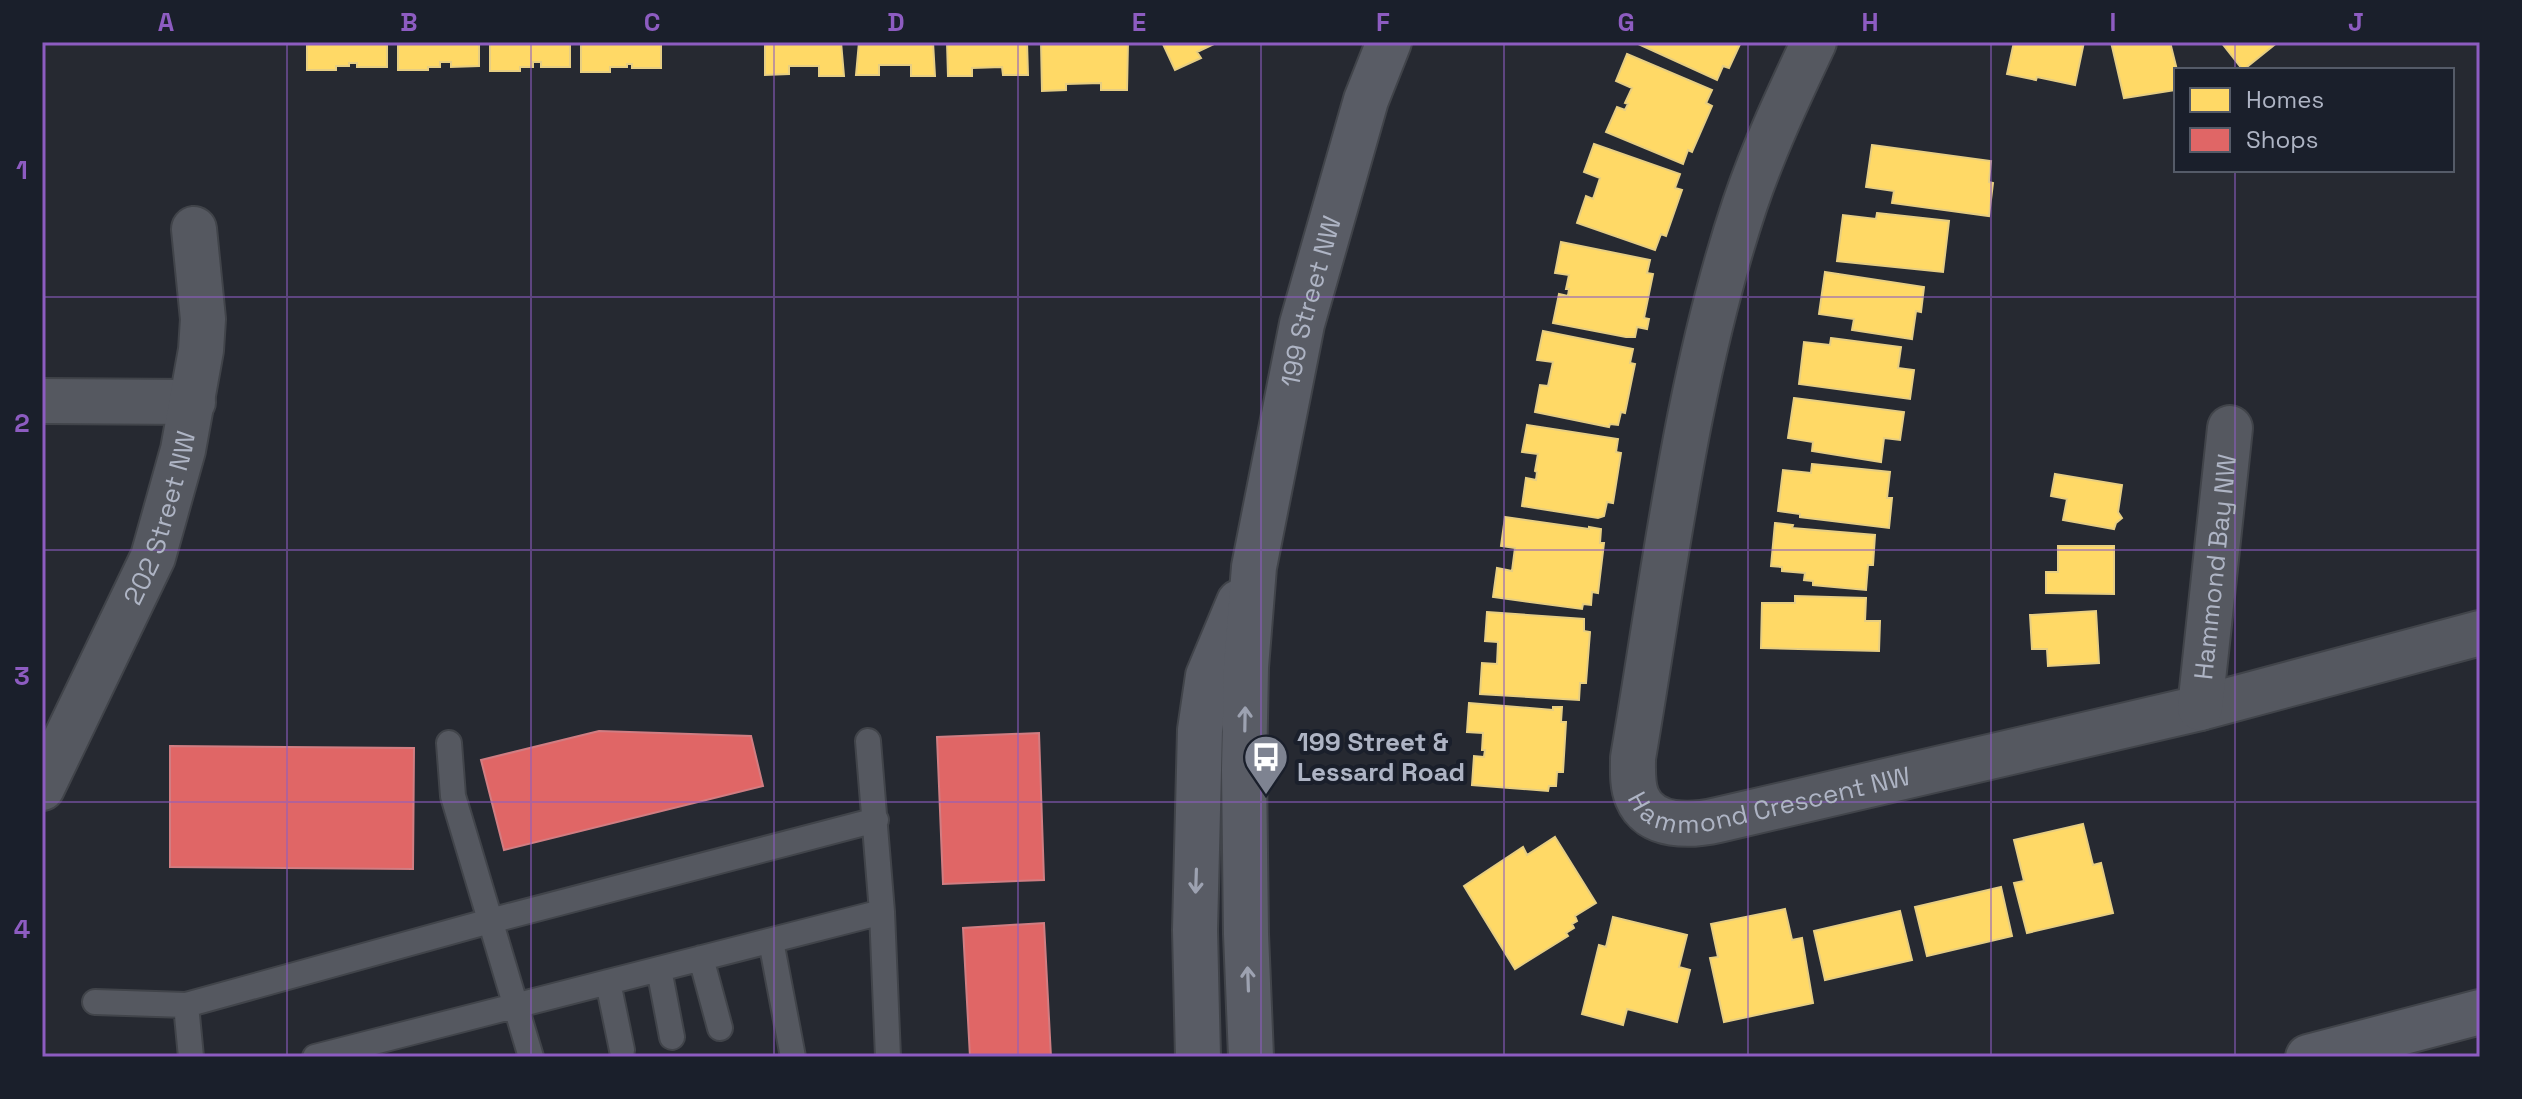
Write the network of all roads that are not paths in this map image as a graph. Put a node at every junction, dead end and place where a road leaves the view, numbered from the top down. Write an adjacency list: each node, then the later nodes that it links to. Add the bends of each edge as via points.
1 (1389, 42): 7 (main road, 199 Street NW, via 1366,100 1302,324)
2 (1814, 42): 9 (street, Hammond Crescent NW, via 1745,205 1707,339 1633,758 1637,800 1673,824 1698,824)
3 (194, 229): 5 (street, 202 Street NW, via 203,319)
4 (42, 401): 5 (street)
5 (193, 402): 12 (street, 202 Street NW, via 153,557)
6 (2230, 428): 9 (street, Hammond Bay NW)
7 (1254, 567): 27 (main road, 199 Street NW, one-way to 7, via 1244,770); 33 (main road, 199 Street NW, one-way to 33, via 1208,676 1200,730)
8 (2480, 633): 9 (street, Hammond Crescent NW)
9 (2200, 708)
10 (868, 741): 13 (lane)
11 (449, 743): 15 (lane, via 453,796)
12 (42, 788)
13 (876, 820): 14 (lane); 15 (lane)
14 (882, 912): 16 (lane); 32 (lane)
15 (490, 921): 21 (lane); 22 (lane)
16 (771, 941): 17 (lane); 31 (lane)
17 (701, 958): 18 (lane); 24 (lane)
18 (659, 969): 19 (lane); 25 (lane)
19 (608, 982): 22 (lane); 26 (lane)
20 (95, 1002): 21 (lane)
21 (186, 1005): 28 (lane)
22 (516, 1006): 29 (lane); 30 (lane)
23 (2480, 1012): 34 (main road)
24 (720, 1028)
25 (672, 1037)
26 (622, 1050)
27 (1253, 1053)
28 (191, 1057)
29 (315, 1057)
30 (531, 1057)
31 (793, 1057)
32 (888, 1057)
33 (1198, 1057)
34 (2308, 1057)

